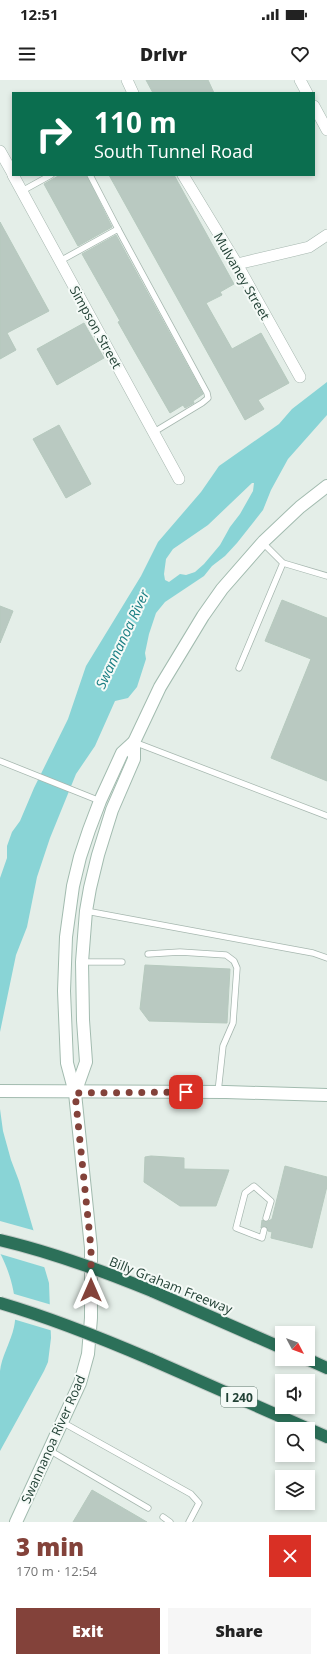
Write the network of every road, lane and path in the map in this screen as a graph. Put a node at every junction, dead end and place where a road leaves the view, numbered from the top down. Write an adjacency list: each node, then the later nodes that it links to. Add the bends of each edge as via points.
1 (127, 80): 3 (street)
2 (300, 80): 4 (street)
3 (133, 92)
4 (306, 92)
5 (315, 108): 6 (street)
6 (327, 130)
7 (0, 151): 8 (street, Simpson Street)
8 (12, 173)
9 (14, 176): 13 (street, Simpson Street)
10 (49, 176): 13 (lane)
11 (91, 176): 14 (lane)
12 (184, 176): 17 (street, Mulvaney Street)
13 (22, 192): 16 (street, Simpson Street)
14 (118, 229): 16 (lane); 19 (lane, via 208,398)
15 (327, 235): 17 (street, via 309,247)
16 (60, 261): 19 (street, Simpson Street)
17 (237, 264): 18 (street, Mulvaney Street)
18 (300, 377)
19 (154, 432): 20 (street, Simpson Street)
20 (179, 479)
21 (327, 486): 22 (main road, Swannanoa River Road)
22 (263, 543): 23 (lane); 26 (main road, Swannanoa River Road, via 222,589 203,616 160,687)
23 (283, 564): 24 (lane); 25 (lane)
24 (327, 576)
25 (239, 668)
26 (134, 742): 28 (main road, Swannanoa River Road, via 122,753); 29 (lane); 30 (main road, Swannanoa River Road, via 134,759 105,832)
27 (0, 761): 28 (lane)
28 (100, 801): 37 (main road, Swannanoa River Road, via 80,857 70,900 66,937 64,991 67,1063)
29 (327, 816)
30 (86, 912): 32 (lane, via 313,953); 33 (main road, Swannanoa River Road)
31 (148, 954): 36 (lane, via 180,952 226,955 234,961 237,968 233,1023 223,1046)
32 (327, 958)
33 (82, 962): 34 (lane); 37 (main road, Swannanoa River Road, via 86,1062)
34 (122, 962)
35 (0, 1092): 37 (main road)
36 (218, 1092): 37 (main road); 38 (main road)
37 (75, 1093): 46 (main road, Swannanoa River Road, via 91,1248 91,1318 88,1354 80,1383)
38 (327, 1095)
39 (266, 1218): 40 (lane, via 271,1201 254,1186 245,1194 236,1228 262,1238)
40 (264, 1230)
41 (0, 1240): 43 (highway, Billy Graham Freeway, bridge, via 40,1250 116,1276)
42 (0, 1303): 47 (highway, I 240, bridge, via 91,1334)
43 (275, 1345)
44 (315, 1363): 45 (highway)
45 (327, 1368)
46 (62, 1422): 48 (main road, Swannanoa River Road); 53 (lane, via 192,1494 199,1503)
47 (327, 1437)
48 (49, 1450): 49 (lane); 51 (main road, Swannanoa River Road)
49 (148, 1508)
50 (163, 1517): 52 (lane)
51 (16, 1522)
52 (170, 1522)
53 (189, 1522)

